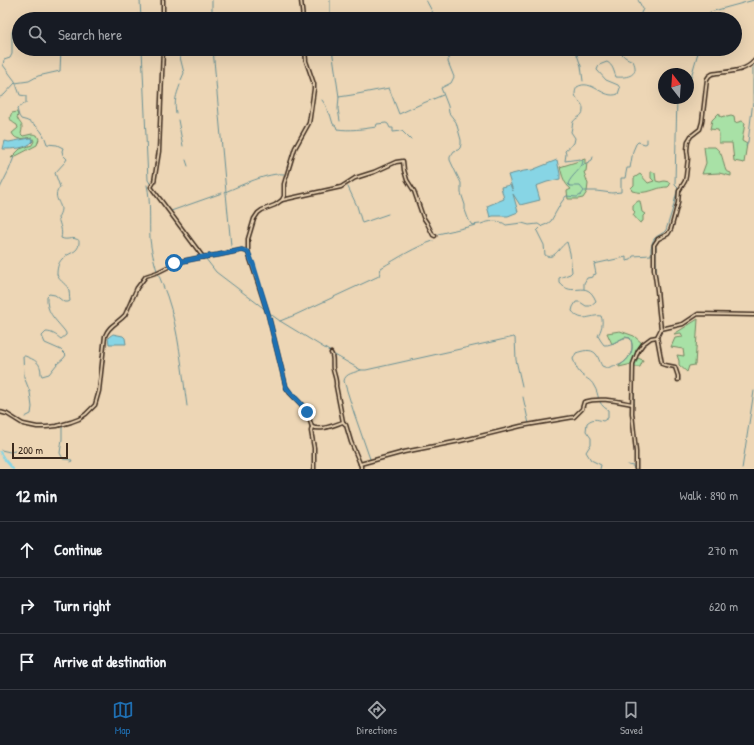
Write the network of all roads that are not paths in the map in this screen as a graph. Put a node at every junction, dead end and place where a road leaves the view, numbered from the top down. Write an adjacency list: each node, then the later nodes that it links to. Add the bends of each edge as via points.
1 (163, 0): 3 (street)
2 (301, 0): 4 (street)
3 (163, 12)
4 (302, 12)
5 (163, 56): 11 (street, via 159,152 151,187)
6 (305, 56): 8 (street, via 314,84 312,107 309,123 298,141 284,184)
7 (754, 61): 13 (street, via 738,70 712,74 707,79 702,122 700,129 688,141 686,176 679,191 671,229 654,245)
8 (282, 200): 9 (street, via 341,187 355,178 396,162 403,162 407,180 423,217); 10 (street, via 262,210 254,219 248,239)
9 (435, 236)
10 (248, 252): 11 (street, via 242,250); 20 (street, via 268,314 286,387 307,412)
11 (203, 257): 18 (street, via 174,263 146,276 140,282 125,314 104,336 99,390 94,405 86,414 57,426 36,427 23,424)
12 (754, 315): 13 (street, via 698,314 683,324)
13 (661, 329): 14 (street)
14 (657, 337): 16 (street, via 662,365 675,367); 17 (street, via 646,341 635,357 632,367)
15 (331, 353): 19 (street)
16 (678, 380)
17 (632, 404): 21 (street, via 596,399 584,402 582,409 574,417 521,426); 24 (street)
18 (0, 412)
19 (343, 422): 20 (street); 21 (street)
20 (312, 427): 22 (street)
21 (360, 464): 23 (street)
22 (314, 469)
23 (361, 469)
24 (636, 469)

